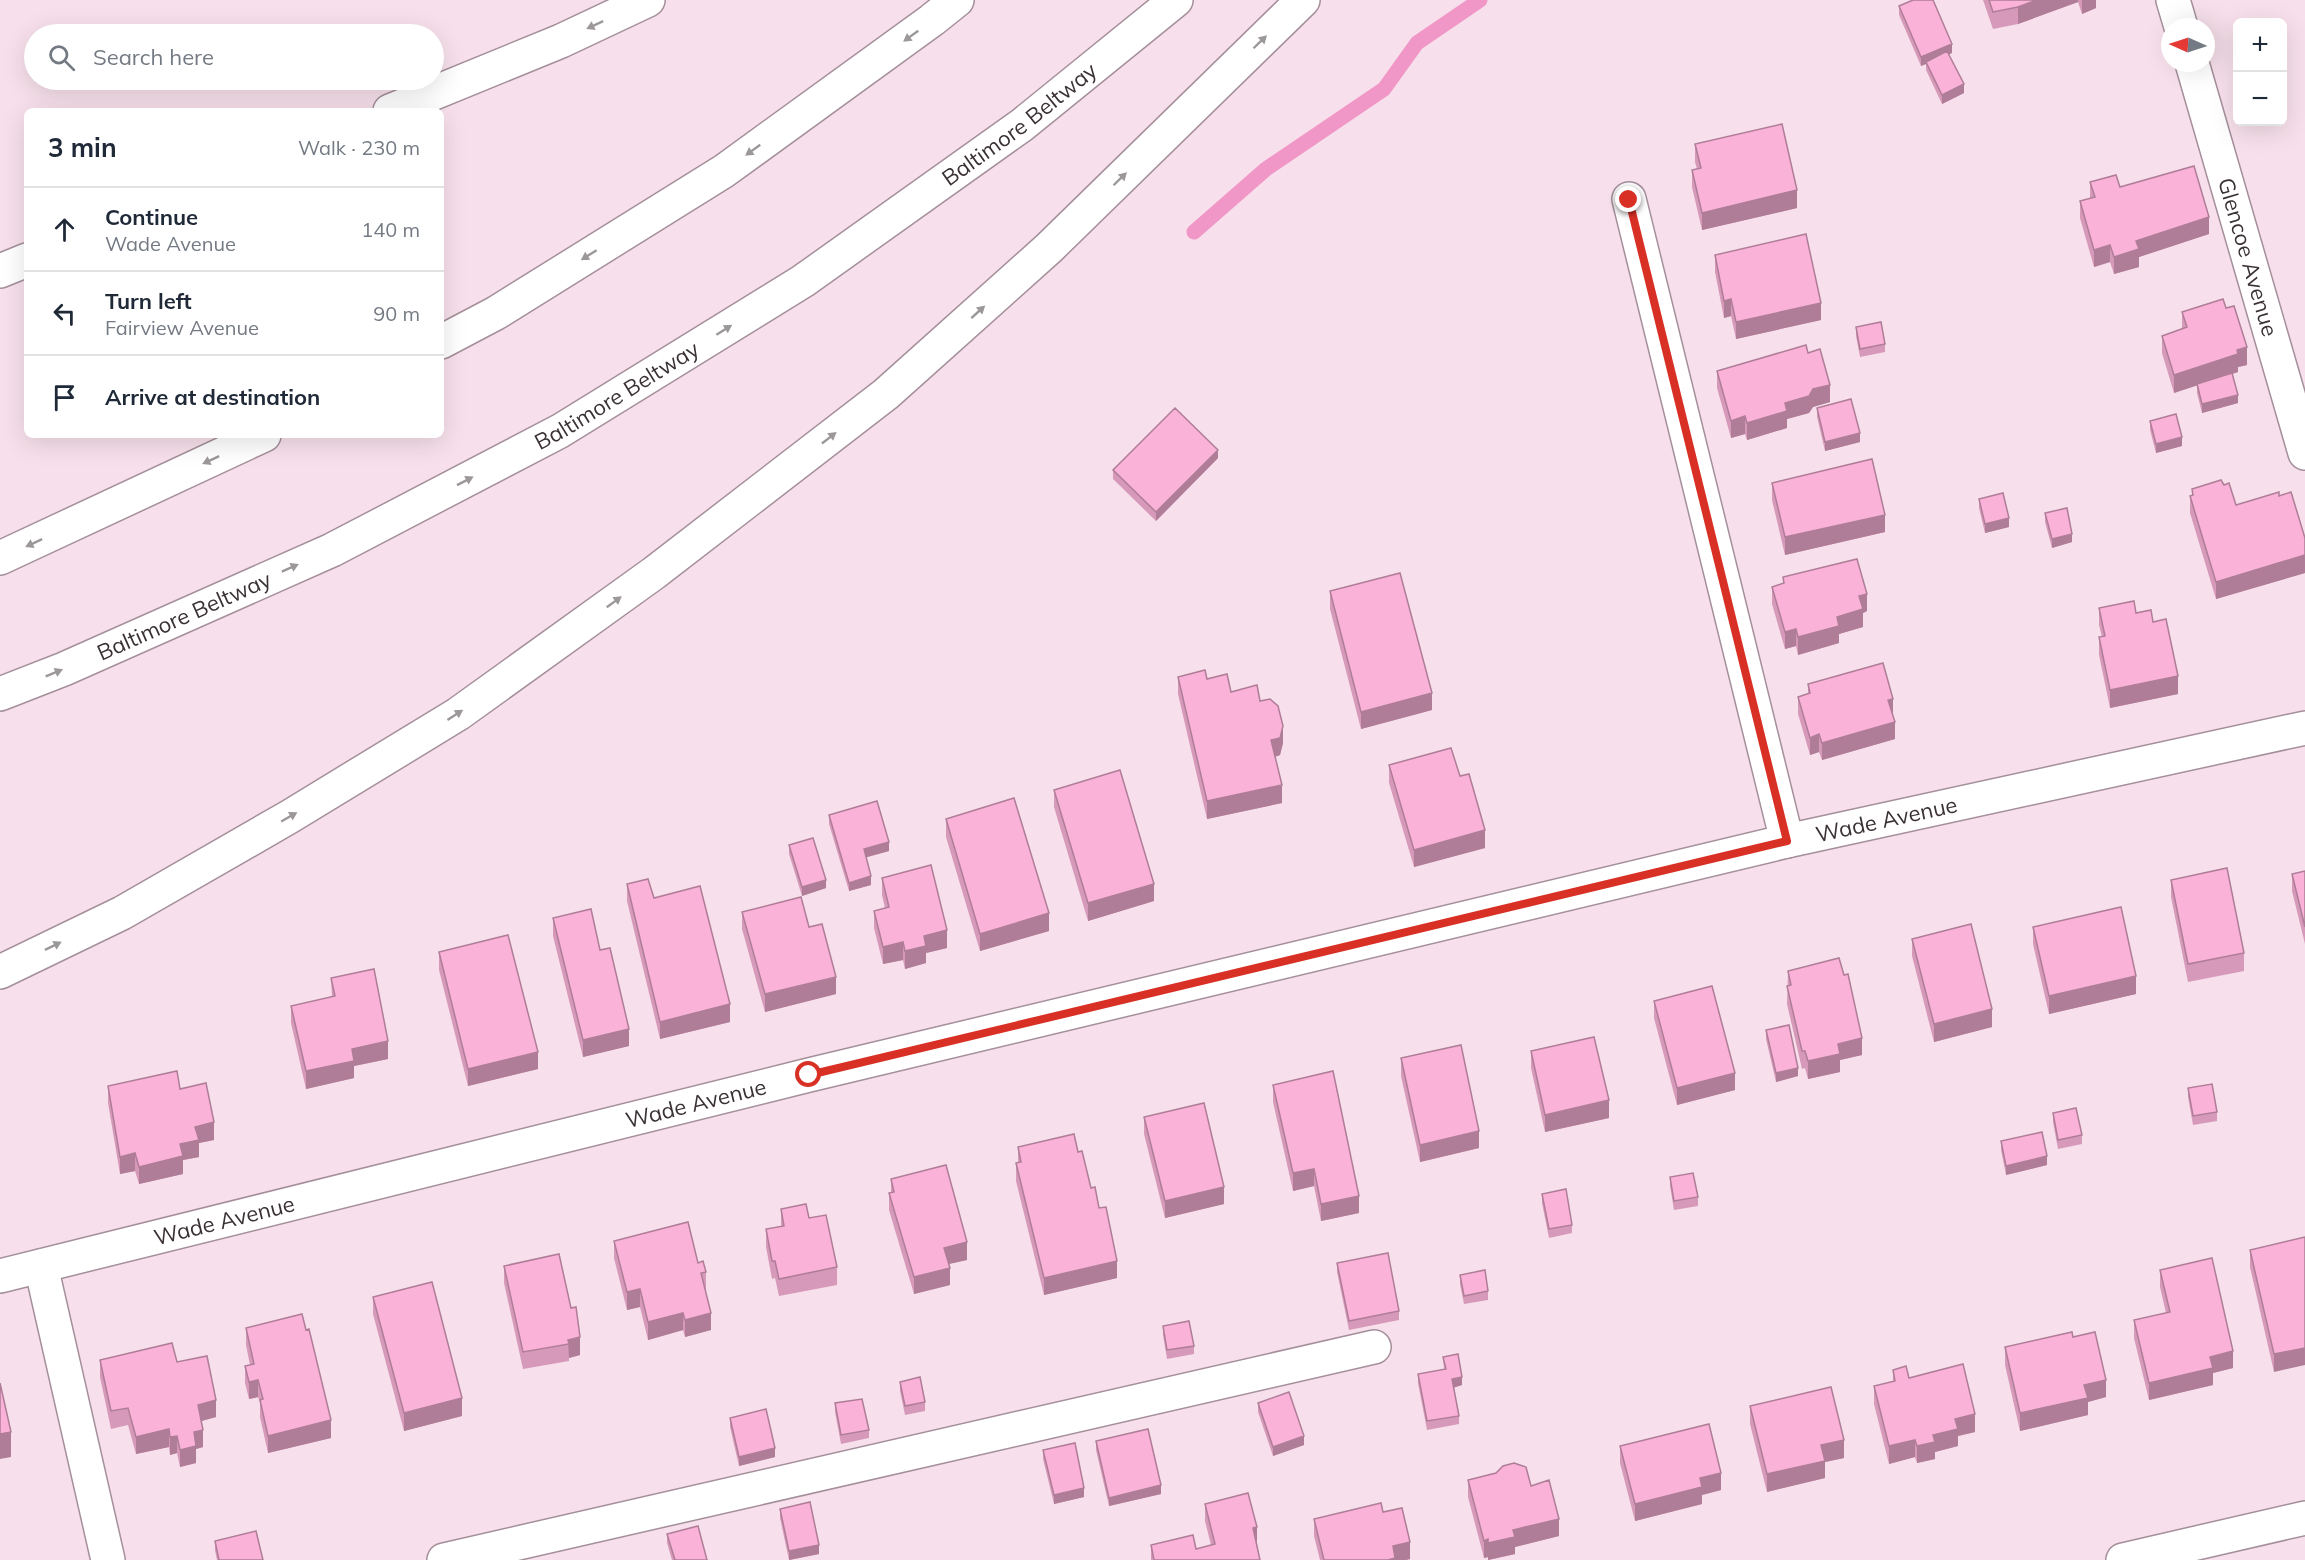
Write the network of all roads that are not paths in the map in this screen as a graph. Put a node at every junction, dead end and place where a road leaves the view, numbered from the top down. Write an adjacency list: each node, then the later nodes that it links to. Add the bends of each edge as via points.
1 (648, 0): 8 (main road, one-way to 8)
2 (957, 0): 14 (main road, one-way to 14, via 724,171 496,313)
3 (1176, 0): 18 (main road, Baltimore Beltway, one-way to 3, via 332,550 560,431 803,282 1022,125)
4 (1303, 0): 21 (main road, one-way to 4, via 122,913 309,805 458,714 654,573 886,394 1049,248)
5 (2173, 0): 6 (main road)
6 (2178, 18)
7 (2195, 72): 16 (main road, Glencoe Avenue)
8 (444, 89)
9 (441, 90): 10 (main road, one-way to 10)
10 (397, 108)
11 (1629, 200): 20 (main road)
12 (24, 261): 13 (main road)
13 (0, 271)
14 (444, 340)
15 (258, 438): 17 (main road, one-way to 17)
16 (2305, 453)
17 (0, 558)
18 (0, 694)
19 (2305, 728): 20 (main road, Wade Avenue)
20 (1787, 841): 22 (main road, Wade Avenue, via 809,1075)
21 (0, 972)
22 (41, 1266): 23 (main road, Wade Avenue); 26 (main road)
23 (0, 1276)
24 (1374, 1347): 27 (main road)
25 (2305, 1518): 28 (main road)
26 (108, 1560)
27 (444, 1560)
28 (2123, 1560)

